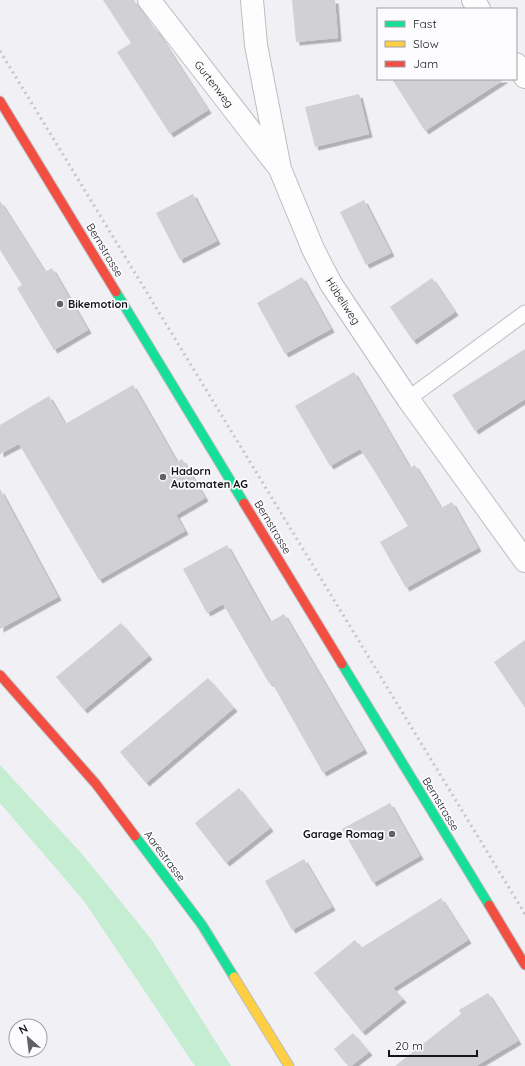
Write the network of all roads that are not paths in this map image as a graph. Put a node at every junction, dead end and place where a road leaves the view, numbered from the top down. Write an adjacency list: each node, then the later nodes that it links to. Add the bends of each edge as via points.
1 (149, 0): 6 (street, Gurtenweg)
2 (252, 0): 6 (street, Hübeliweg, via 256,45)
3 (517, 65): 4 (street)
4 (525, 77)
5 (0, 101): 11 (main road, Bernstrasse)
6 (280, 169): 8 (street, Hübeliweg, via 313,249 331,284)
7 (525, 313): 8 (lane)
8 (408, 398): 9 (street, Hübeliweg)
9 (525, 561)
10 (0, 675): 12 (main road, Aarestrasse, via 96,784 202,925)
11 (525, 965)
12 (289, 1066)

